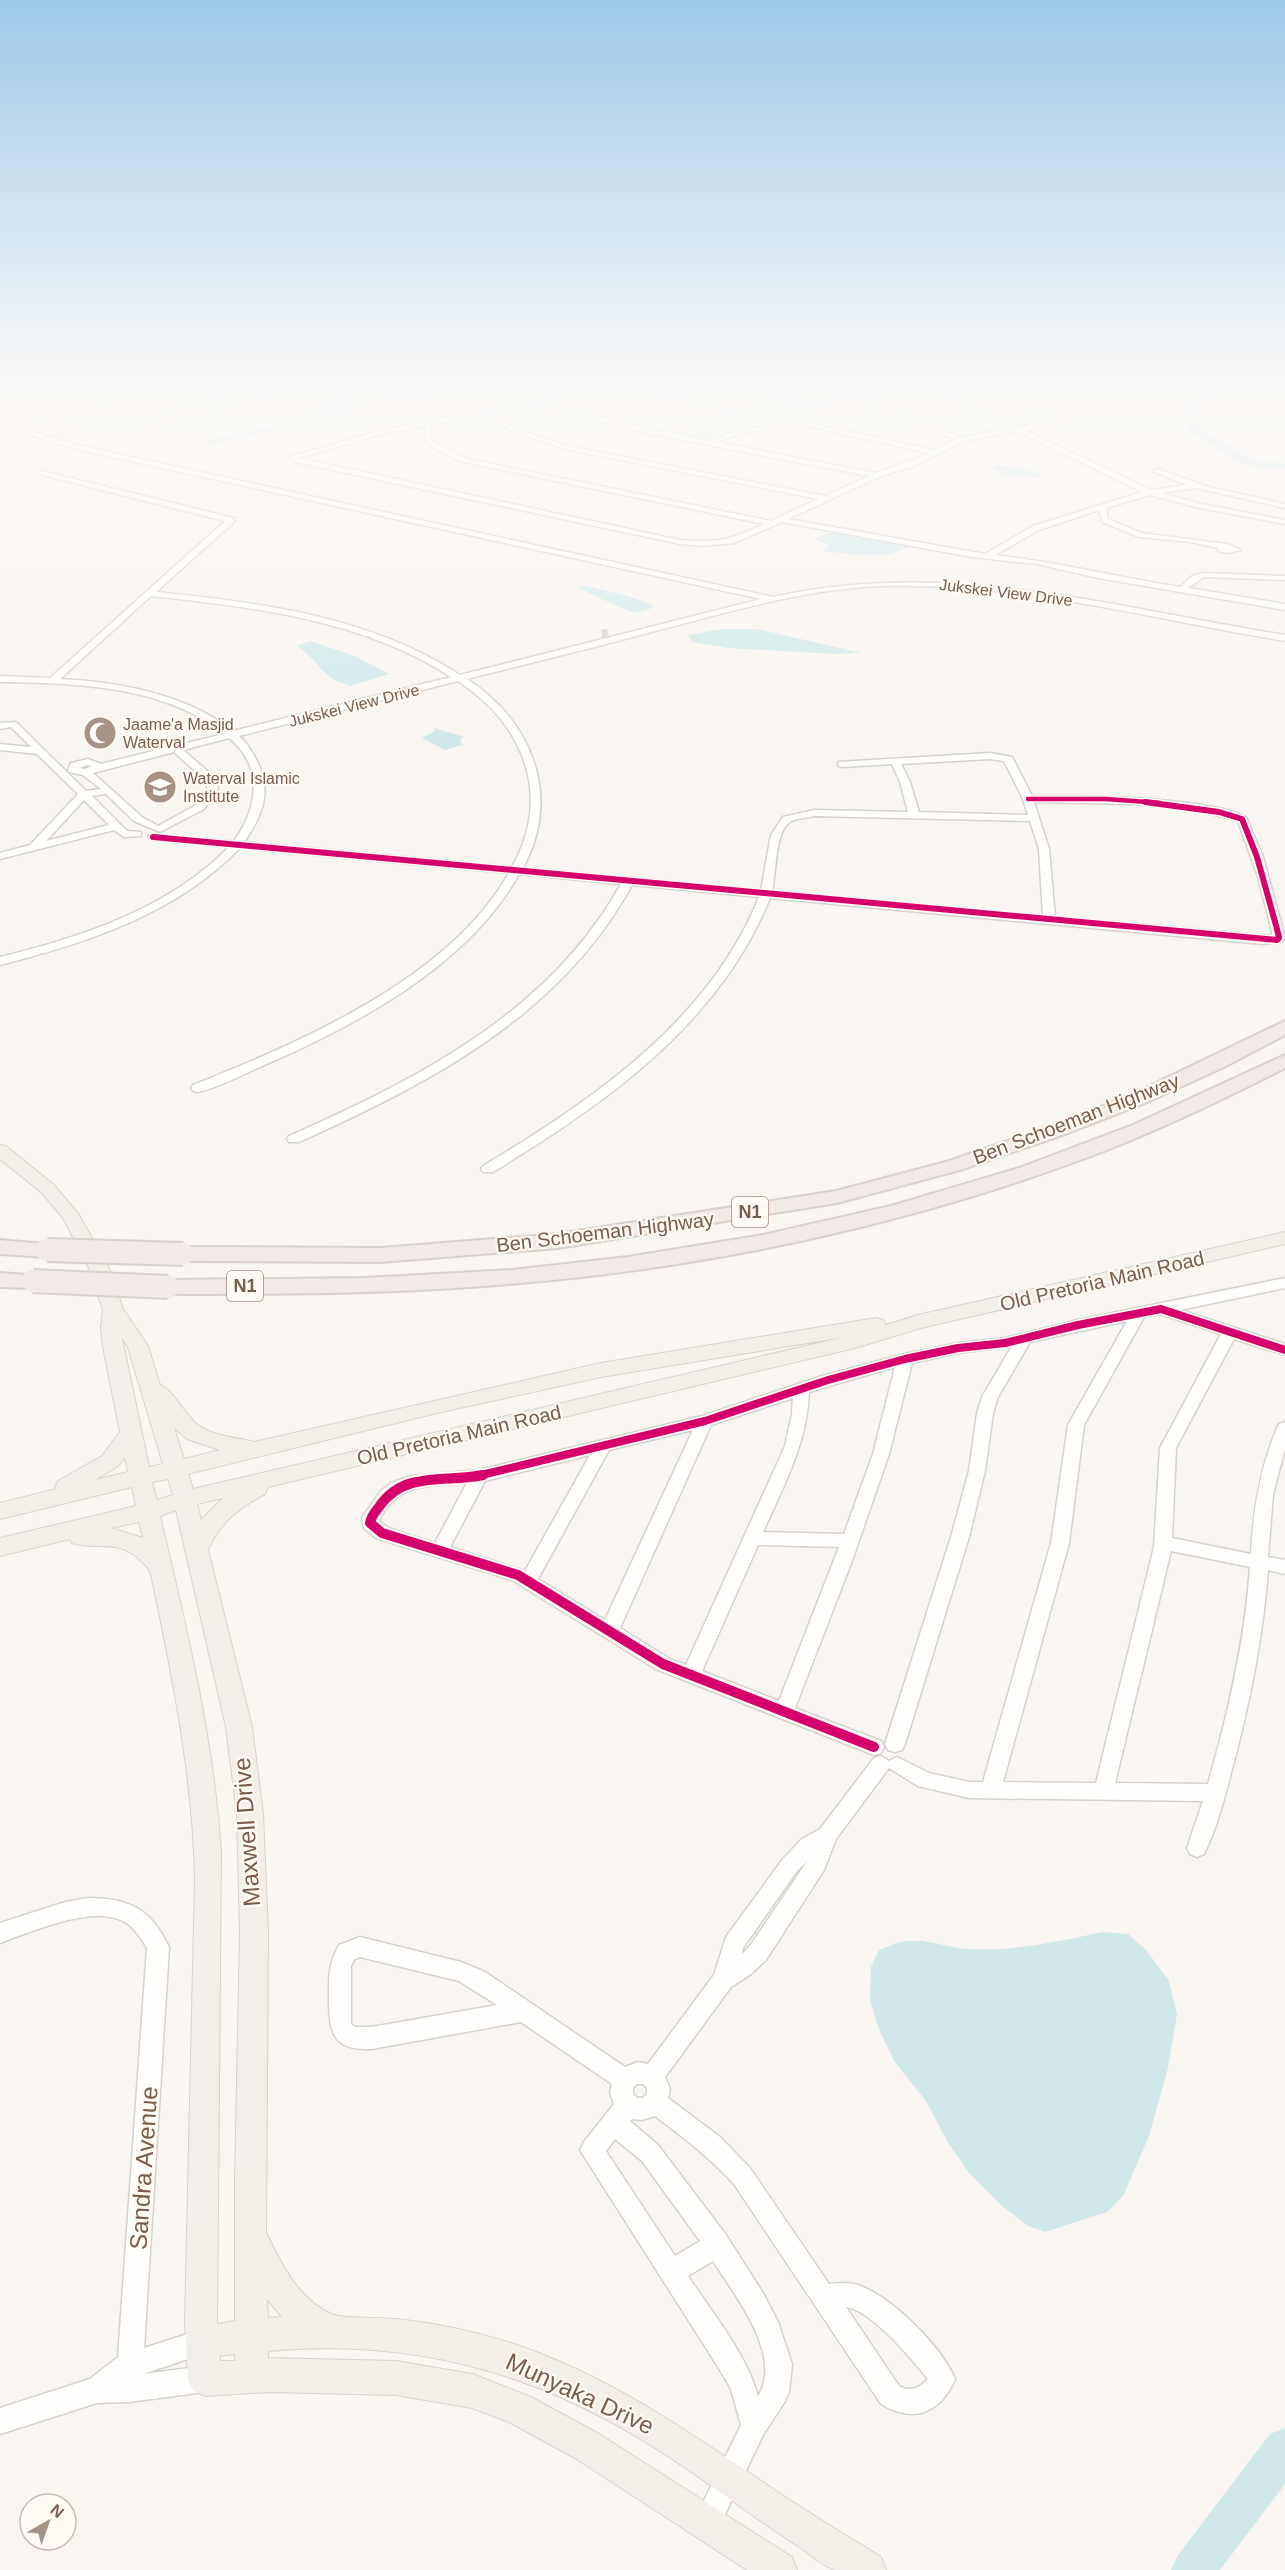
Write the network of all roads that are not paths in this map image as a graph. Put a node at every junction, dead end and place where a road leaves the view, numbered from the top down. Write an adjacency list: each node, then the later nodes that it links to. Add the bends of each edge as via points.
1 (183, 508): 16 (street, via 231,520)
2 (359, 508): 15 (street)
3 (520, 508): 10 (street, via 686,543 730,542)
4 (698, 508): 10 (street)
5 (807, 508): 8 (street)
6 (1102, 508): 11 (street, via 1105,520 1133,534); 12 (street, via 1036,528)
7 (1210, 508): 9 (street)
8 (780, 519): 10 (street); 12 (street)
9 (1285, 522)
10 (771, 523)
11 (1223, 546)
12 (986, 557): 14 (street, via 1037,562)
13 (1285, 578): 14 (street, via 1208,574 1198,576)
14 (1183, 589): 18 (street)
15 (732, 591): 17 (street); 19 (street, via 742,598)
16 (151, 594): 25 (street, via 254,605 309,617 372,635); 27 (street)
17 (772, 599): 19 (street, Jukskei View Drive); 24 (street, Jukskei View Drive, via 873,584 981,586)
18 (1285, 606)
19 (737, 608): 20 (street, Jukskei View Drive)
20 (691, 618): 21 (street, Jukskei View Drive); 22 (street, Jukskei View Drive)
21 (640, 625): 22 (street); 23 (street, Jukskei View Drive)
22 (649, 630): 23 (street, Jukskei View Drive)
23 (606, 637): 25 (street, Jukskei View Drive)
24 (1285, 638)
25 (457, 675): 29 (street, Jukskei View Drive); 48 (street, via 509,722 530,758 537,791 536,810 533,830)
26 (0, 679): 27 (street)
27 (53, 680): 29 (street, via 146,694 180,705)
28 (0, 726): 32 (street, via 13,724)
29 (229, 732): 30 (street, Jukskei View Drive); 45 (street, via 250,755 260,784 253,817)
30 (173, 746): 35 (street, Jukskei View Drive); 44 (street, via 208,778 213,789 200,807)
31 (0, 747): 32 (street)
32 (40, 751): 36 (street)
33 (895, 761): 34 (street); 39 (street, via 1002,757 1008,759); 40 (street, via 906,782)
34 (842, 764)
35 (88, 770): 36 (street, Jukskei View Drive); 37 (street)
36 (62, 773): 38 (street)
37 (109, 791): 38 (street); 43 (street)
38 (84, 794): 42 (street); 46 (street)
39 (1028, 799): 41 (street); 51 (street, via 1115,799 1238,816 1244,821 1257,856 1279,935 1271,941)
40 (915, 817): 41 (street); 50 (street, via 814,813 788,819 777,833)
41 (1035, 818): 51 (street, via 1047,862)
42 (116, 826): 43 (street, via 124,834); 46 (street)
43 (139, 827): 44 (street, via 141,837)
44 (157, 831): 45 (street, via 192,842)
45 (237, 845): 48 (street); 52 (street, via 196,881 135,915 75,940)
46 (34, 848): 47 (street)
47 (0, 856)
48 (516, 870): 49 (street); 55 (street, via 500,896 471,929 407,982 312,1039)
49 (627, 882): 50 (street); 56 (street, via 601,926 570,964 501,1024 407,1083)
50 (765, 894): 51 (street); 58 (street, via 728,965 665,1041 587,1104)
51 (1049, 920)
52 (0, 961)
53 (1285, 1027): 60 (highway, Ben Schoeman Highway / N1, bridge, via 1138,1099 1061,1129 953,1166 837,1197 558,1241 380,1255 183,1254)
54 (1285, 1061): 61 (highway, Ben Schoeman Highway / N1, bridge, via 1089,1150 975,1189 856,1222 695,1253 560,1273 322,1286 168,1287)
55 (198, 1088)
56 (294, 1139)
57 (0, 1150): 64 (main road, Maxwell Drive, via 48,1189 70,1215 98,1266)
58 (488, 1168)
59 (1285, 1238): 66 (main road, Old Pretoria Main Road)
60 (0, 1247)
61 (0, 1280)
62 (1285, 1283): 63 (street)
63 (1161, 1309): 65 (street); 67 (street)
64 (112, 1310): 71 (main road, Maxwell Drive, via 138,1346); 75 (main road, Maxwell Drive, via 112,1347)
65 (1138, 1314): 68 (street); 100 (street, via 1076,1425 1060,1543)
66 (918, 1322): 77 (main road, Old Pretoria Main Road, via 849,1329 601,1370); 80 (main road, Old Pretoria Main Road, via 855,1341)
67 (1230, 1332): 69 (street); 88 (street, via 1168,1448)
68 (1025, 1338): 70 (street); 99 (street, via 990,1397 960,1538 895,1744 884,1742)
69 (1285, 1350)
70 (905, 1359): 72 (street); 87 (street, via 881,1454)
71 (146, 1372): 77 (main road, via 185,1429 217,1442); 78 (main road, Maxwell Drive)
72 (801, 1390): 73 (street); 86 (street, via 793,1446)
73 (705, 1421): 76 (street); 96 (street)
74 (1285, 1428): 92 (street, via 1266,1487)
75 (130, 1434): 81 (main road, Maxwell Drive); 83 (main road, via 98,1469)
76 (604, 1444): 79 (street); 95 (street)
77 (257, 1449): 78 (main road, Old Pretoria Main Road)
78 (174, 1469): 81 (main road, Old Pretoria Main Road); 82 (main road, Maxwell Drive)
79 (479, 1476): 91 (street); 91 (street, via 419,1481 397,1487 371,1518 370,1523 382,1533)
80 (278, 1477): 82 (main road, Old Pretoria Main Road); 90 (main road, via 241,1497 212,1520)
81 (139, 1478): 83 (main road, Old Pretoria Main Road); 85 (main road, Maxwell Drive)
82 (185, 1499): 85 (main road, Old Pretoria Main Road); 90 (main road, Maxwell Drive)
83 (33, 1503): 84 (main road, Old Pretoria Main Road)
84 (0, 1511)
85 (149, 1511): 89 (main road, Old Pretoria Main Road); 93 (main road, Maxwell Drive)
86 (752, 1538): 87 (street); 97 (street)
87 (850, 1541): 98 (street)
88 (1163, 1543): 92 (street); 101 (street)
89 (10, 1545): 93 (main road, via 108,1536 140,1546)
90 (197, 1550): 112 (main road, Maxwell Drive, via 238,1727 250,1814 254,2019)
91 (439, 1551): 95 (street, via 499,1568)
92 (1259, 1562): 94 (street); 102 (street, via 1242,1686)
93 (162, 1568): 118 (main road, Maxwell Drive, via 193,1725 208,1851)
94 (1285, 1568)
95 (528, 1581): 96 (street)
96 (609, 1632): 97 (street)
97 (690, 1676): 98 (street)
98 (784, 1712): 99 (street)
99 (884, 1759): 100 (street, via 941,1785); 103 (street)
100 (990, 1792): 101 (street)
101 (1103, 1792): 102 (street)
102 (1217, 1793): 104 (street)
103 (827, 1836): 106 (street, via 817,1864 764,1944 751,1960); 106 (street, via 809,1845 790,1865 742,1933 731,1952)
104 (1197, 1848)
105 (0, 1933): 120 (street, Sandra Avenue, via 77,1910 111,1908 139,1917 152,1930 158,1947)
106 (723, 1980): 108 (street)
107 (525, 2011): 107 (street, via 372,2038 351,2037 340,2026 340,1965 352,1948 379,1951 461,1972); 109 (street)
108 (652, 2077): 109 (street, via 635,2073); 110 (street, via 658,2086)
109 (625, 2080): 111 (street)
110 (655, 2102): 111 (street, via 645,2109 633,2108); 115 (street, via 727,2158)
111 (621, 2114): 113 (street); 114 (street, via 592,2150)
112 (250, 2233): 116 (main road, via 280,2292 309,2320); 117 (main road, Maxwell Drive)
113 (717, 2244): 114 (street); 123 (street, via 769,2331 779,2364 776,2392)
114 (671, 2272): 123 (street, via 734,2368 749,2401)
115 (824, 2296): 115 (street, via 890,2395 903,2403 917,2402 938,2388 942,2379 934,2364 875,2309 846,2294)
116 (333, 2332): 117 (main road, Munyaka Drive); 124 (main road, Munyaka Drive, via 402,2336 460,2345 509,2359 572,2385 663,2433)
117 (252, 2334): 118 (main road, Munyaka Drive); 119 (main road, Maxwell Drive)
118 (203, 2342): 120 (street); 121 (main road, Maxwell Drive)
119 (252, 2375): 121 (main road, Munyaka Drive); 125 (main road, Munyaka Drive, via 396,2378 472,2391 519,2409 577,2440)
120 (129, 2377): 121 (street); 122 (street)
121 (205, 2379)
122 (0, 2421)
123 (754, 2426): 124 (street)
124 (729, 2478): 125 (street); 127 (main road, Munyaka Drive)
125 (706, 2523): 126 (main road, Munyaka Drive)
126 (779, 2570)
127 (868, 2570)

